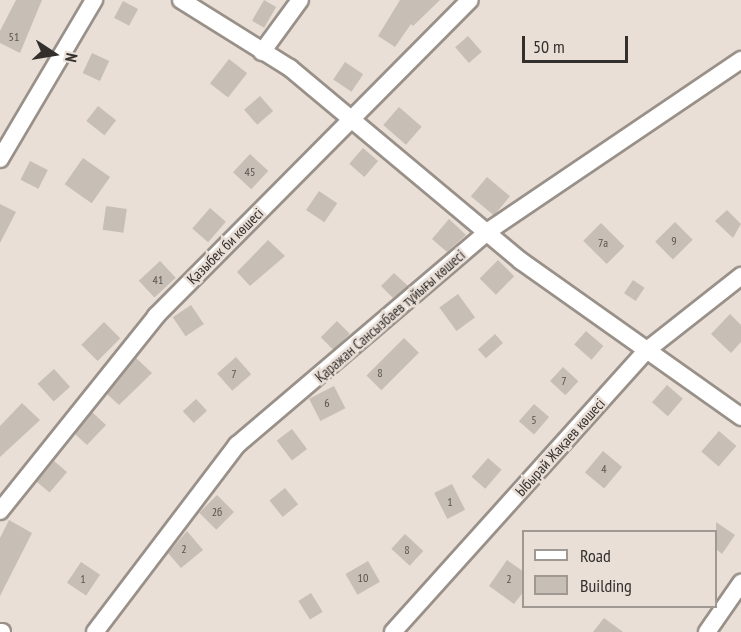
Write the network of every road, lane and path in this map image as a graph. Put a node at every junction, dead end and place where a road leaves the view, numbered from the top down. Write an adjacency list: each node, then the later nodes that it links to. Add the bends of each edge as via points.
1 (94, 0): 8 (street)
2 (181, 0): 5 (street)
3 (300, 0): 5 (street)
4 (470, 0): 7 (street, Қазыбек би көшесі)
5 (262, 52): 7 (street, via 290,68)
6 (741, 60): 9 (street, Қаражан Сансызбаев тұйығы көшесі)
7 (351, 118): 9 (street); 13 (street, Қазыбек би көшесі, via 156,316)
8 (0, 159)
9 (487, 232): 11 (street, via 521,261); 15 (street, Қаражан Сансызбаев тұйығы көшесі, via 237,445)
10 (741, 276): 11 (street, Ыбырай Жақаев көшесі)
11 (647, 350): 12 (street); 16 (street, Ыбырай Жақаев көшесі)
12 (741, 417)
13 (0, 511)
14 (741, 583): 17 (street)
15 (95, 632)
16 (393, 632)
17 (707, 632)

